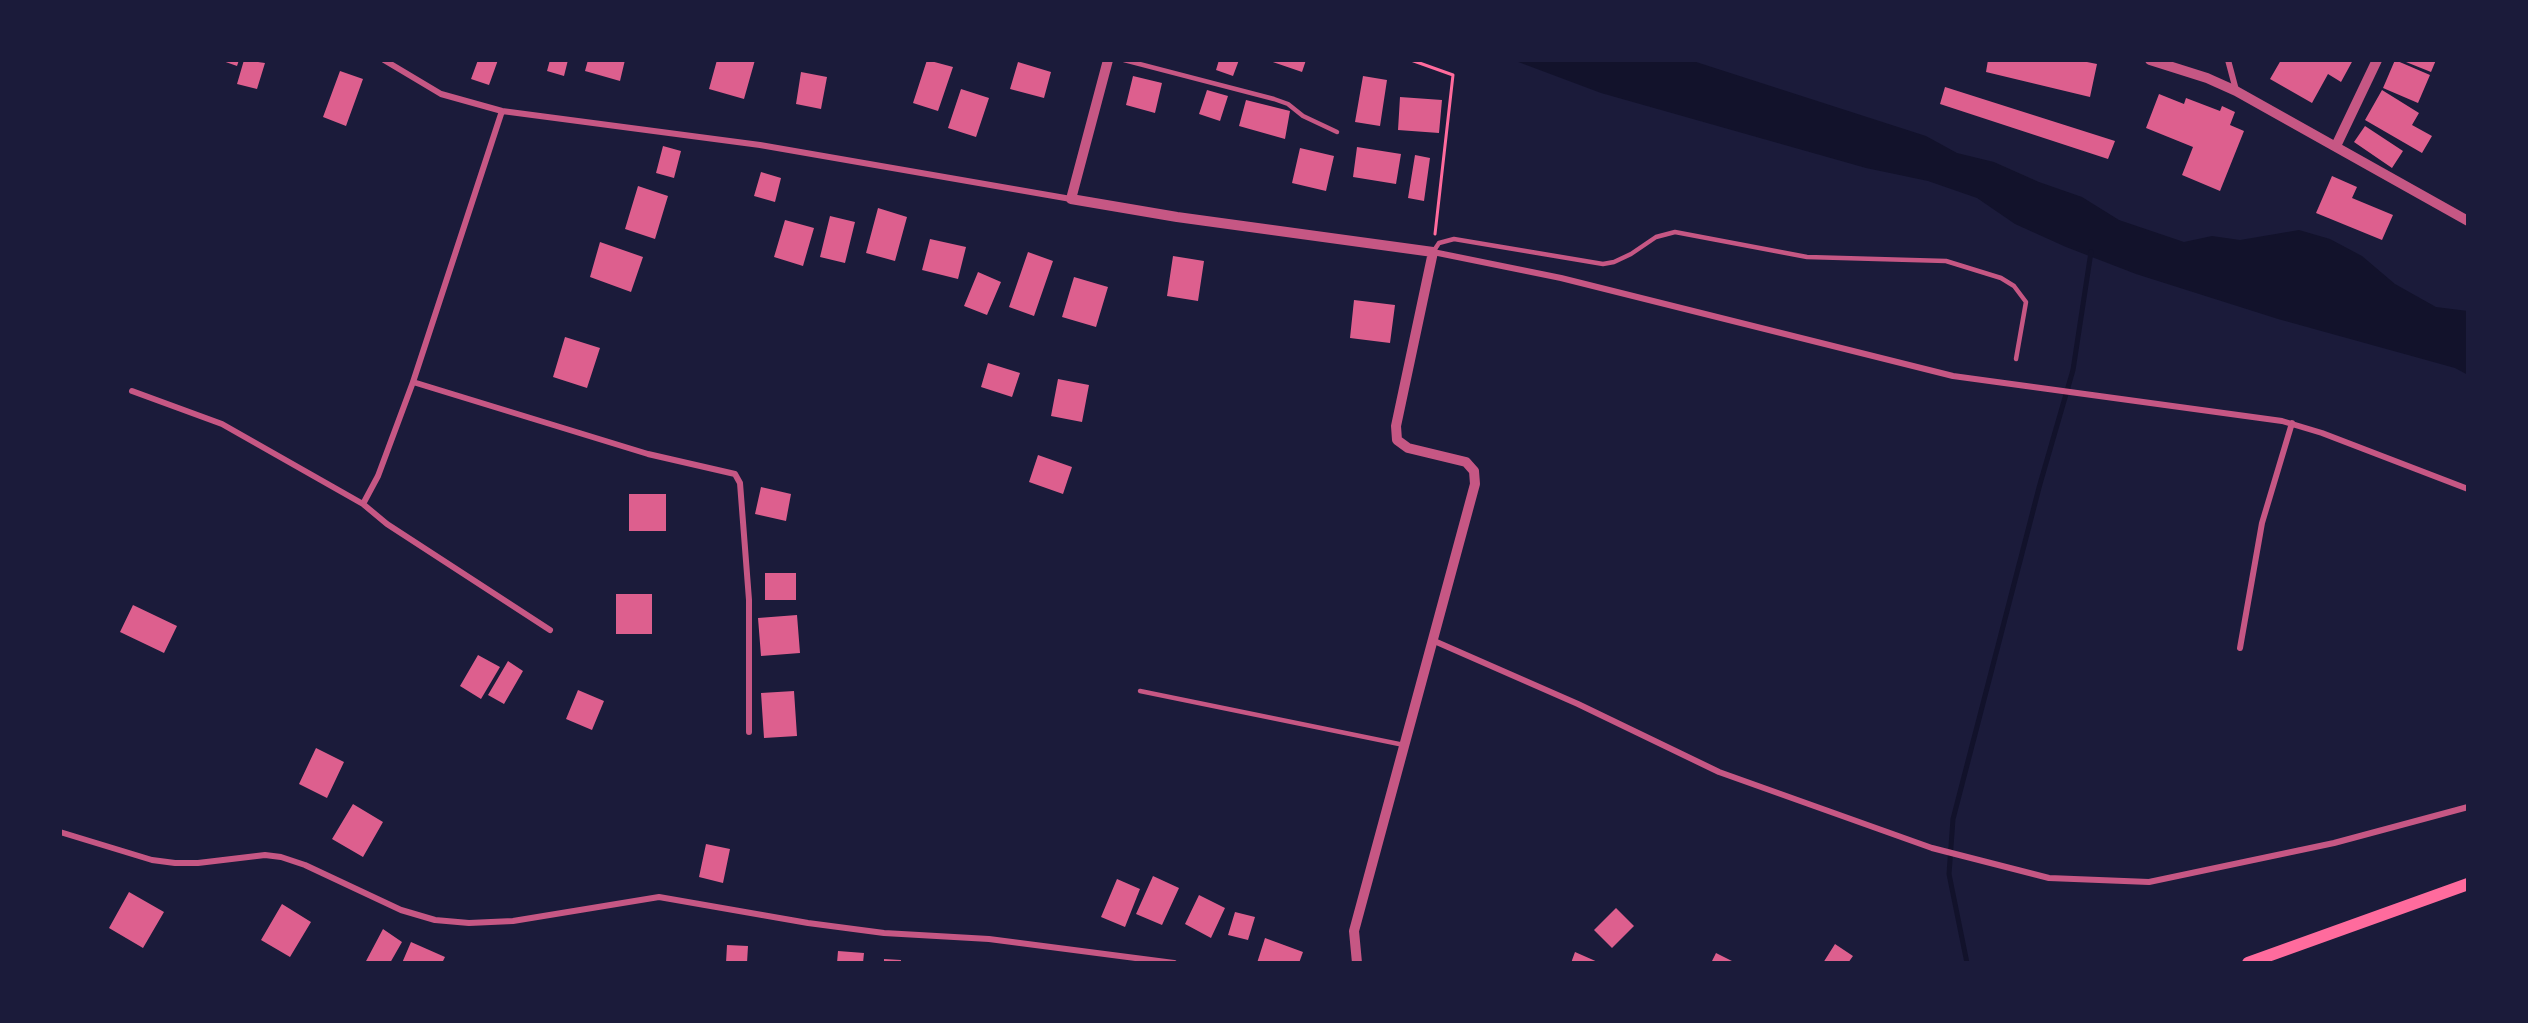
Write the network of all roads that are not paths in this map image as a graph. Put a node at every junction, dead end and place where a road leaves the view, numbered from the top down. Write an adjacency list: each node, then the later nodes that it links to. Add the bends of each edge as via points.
1 (384, 60): 8 (street, via 441,94)
2 (1108, 60): 11 (street)
3 (1124, 60): 9 (lane, via 1274,99)
4 (2150, 60): 7 (street)
5 (2228, 60): 7 (street)
6 (2377, 60): 10 (street)
7 (2236, 90): 10 (street)
8 (502, 111): 11 (street, via 760,145); 15 (street)
9 (1337, 132)
10 (2336, 146): 12 (street)
11 (1071, 199): 13 (street)
12 (2468, 221)
13 (1433, 252): 14 (lane, via 1439,243 1454,239 1603,264 1675,231 1807,256 1946,261 2001,278 2014,286 2026,302); 17 (street, via 1561,278 1953,376); 21 (street, via 1396,426 1397,440 1408,448 1466,462 1472,466 1475,478)
14 (2016, 359)
15 (412, 382): 19 (street, via 378,476); 24 (street, via 648,454 735,474 740,483 749,600)
16 (132, 391): 19 (street, via 222,424)
17 (2292, 423): 18 (street); 22 (street, via 2262,523)
18 (2468, 489)
19 (363, 504): 20 (street, via 387,524)
20 (550, 630)
21 (1432, 640): 25 (street); 26 (street, via 1719,772 1932,848 2049,878 2149,882 2334,843)
22 (2240, 648)
23 (1140, 691): 25 (lane)
24 (749, 732)
25 (1404, 745): 30 (street, via 1354,931)
26 (2468, 807)
27 (60, 832): 29 (street, via 152,860 175,863 281,857 400,910 435,920 513,921 659,897 873,932 989,939)
28 (2468, 884): 31 (main road)
29 (1174, 963)
30 (1357, 963)
31 (2248, 963)

